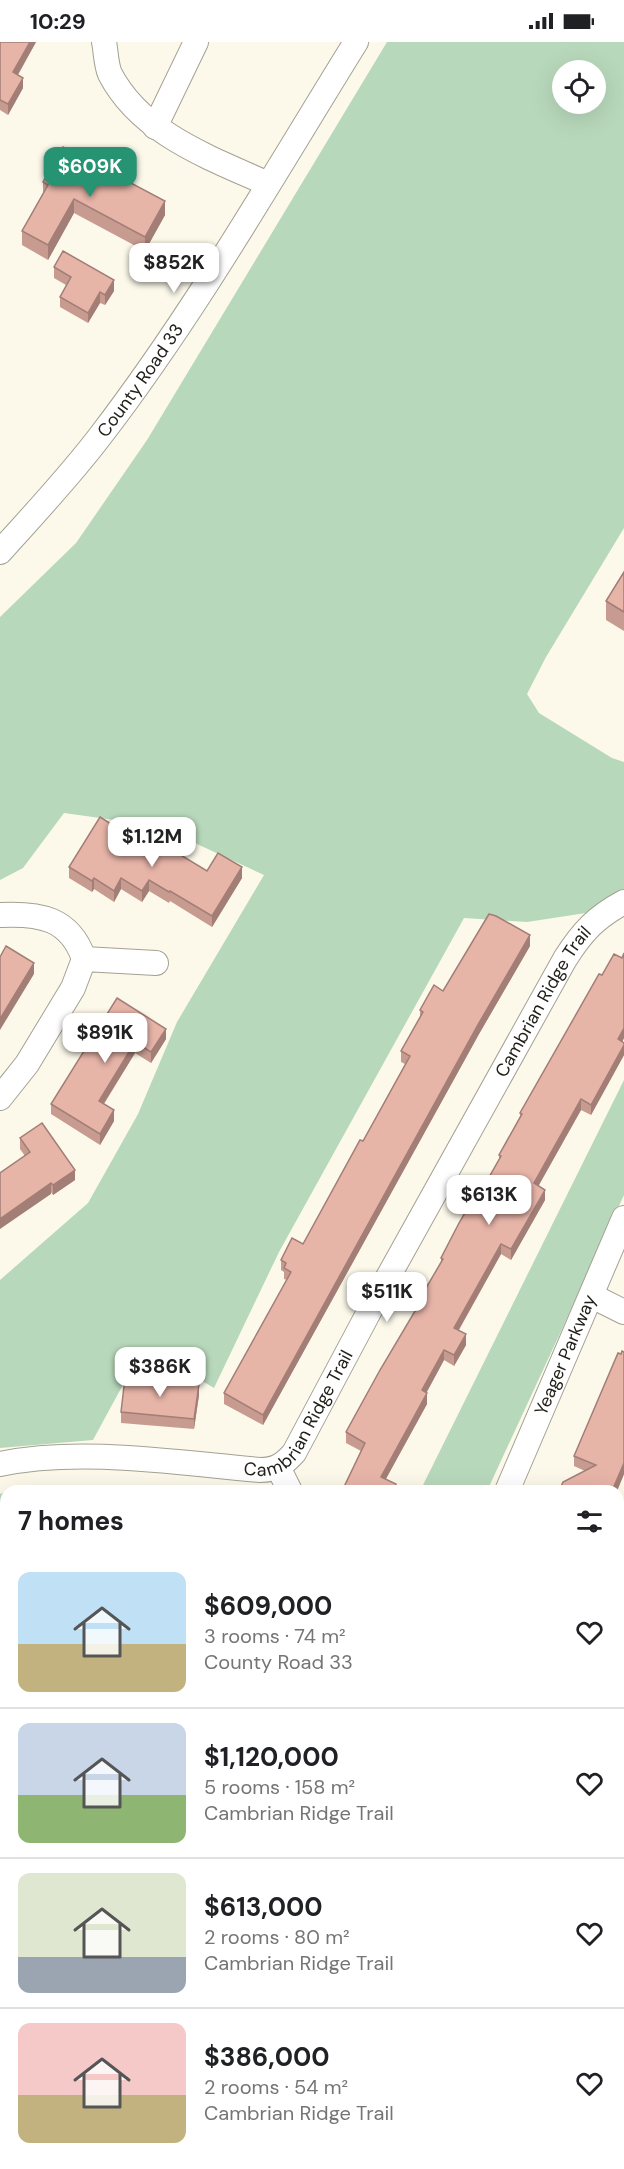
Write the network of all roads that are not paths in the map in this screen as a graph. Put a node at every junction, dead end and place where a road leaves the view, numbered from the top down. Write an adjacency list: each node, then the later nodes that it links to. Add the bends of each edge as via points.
1 (104, 42): 4 (street, via 109,72 127,100)
2 (195, 42): 4 (street)
3 (356, 42): 5 (street, County Road 33)
4 (155, 127): 5 (street, via 186,146)
5 (268, 184): 6 (street, County Road 33, via 166,345 102,434)
6 (0, 552)
7 (624, 903): 16 (street, Cambrian Ridge Trail, via 592,923 565,959 294,1453)
8 (0, 915): 9 (street, via 18,914 55,922 74,936)
9 (84, 959): 10 (street); 11 (street, via 73,988 27,1064)
10 (156, 963)
11 (0, 1098)
12 (624, 1218): 13 (street, Yeager Parkway)
13 (592, 1296): 14 (street); 18 (street, Yeager Parkway)
14 (624, 1312)
15 (0, 1464): 16 (street, Cambrian Ridge Trail, via 78,1457 260,1470)
16 (278, 1467): 17 (street)
17 (287, 1485)
18 (510, 1485)

